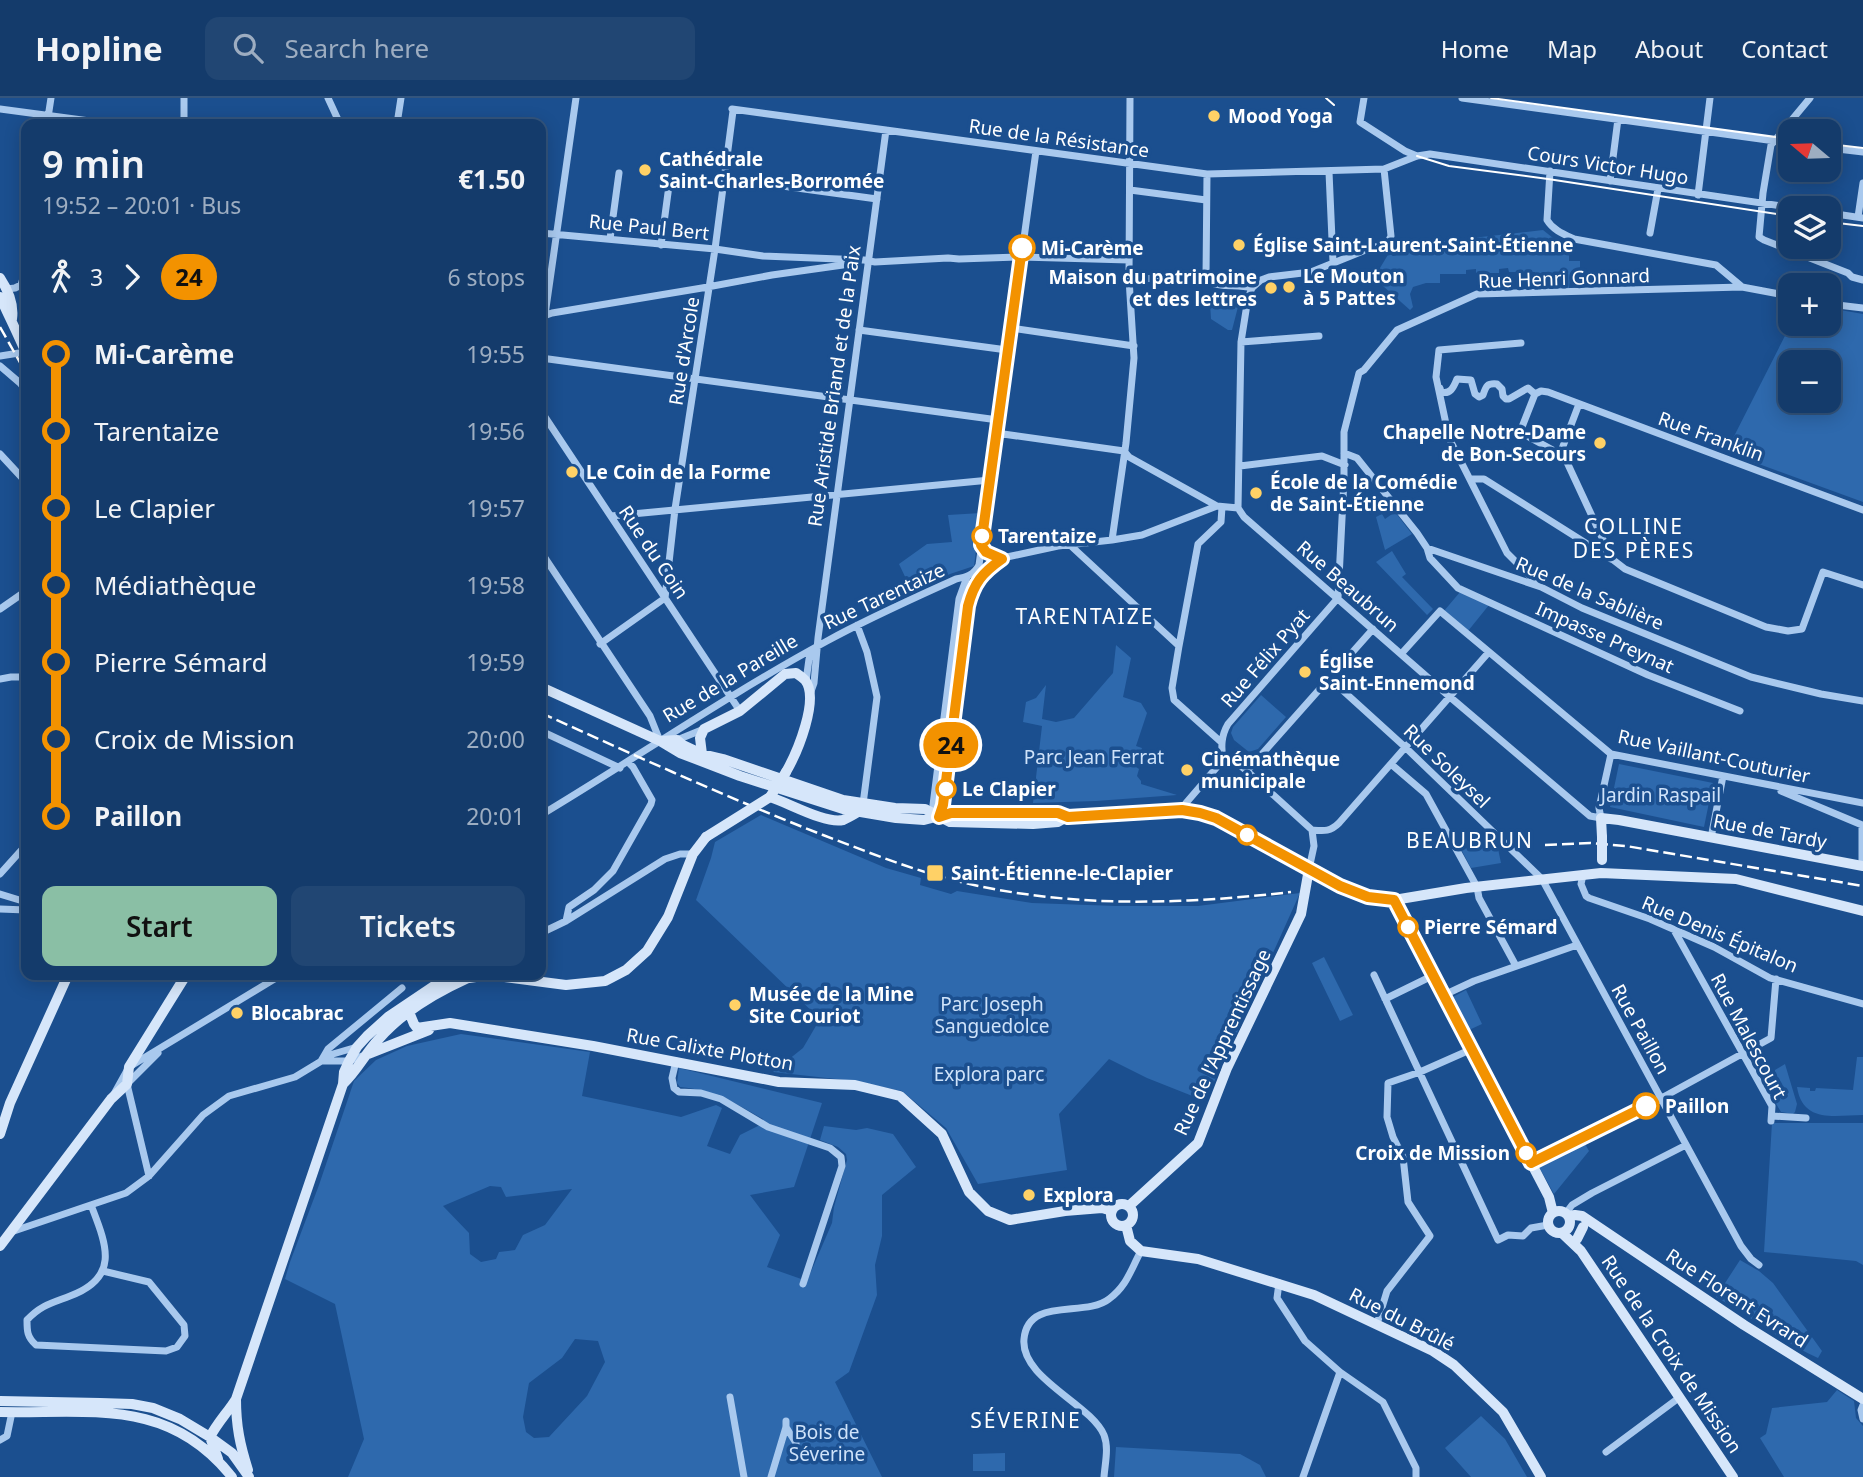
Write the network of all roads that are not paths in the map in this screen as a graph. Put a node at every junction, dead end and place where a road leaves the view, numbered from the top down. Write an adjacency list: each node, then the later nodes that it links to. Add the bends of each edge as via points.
1 (51, 98): 14 (street)
2 (184, 98): 15 (street)
3 (328, 98): 16 (street)
4 (401, 98): 17 (street)
5 (576, 98): 48 (street)
6 (1130, 98): 27 (street)
7 (1364, 98): 26 (street, via 1360,122)
8 (1462, 98): 18 (street)
9 (1710, 98): 20 (street)
10 (1810, 98): 21 (street)
11 (0, 109): 13 (street)
12 (732, 109): 19 (street, Rue de la Résistance); 34 (street, Rue d'Arcole)
13 (44, 119)
14 (48, 119)
15 (184, 119)
16 (338, 119)
17 (398, 119)
18 (1618, 119): 20 (street); 35 (street)
19 (886, 130): 24 (street, Rue de la Résistance); 40 (street, Rue Aristide Briand et de la Paix)
20 (1705, 132): 21 (street); 39 (street)
21 (1774, 140): 22 (street); 42 (street)
22 (1778, 141)
23 (1841, 149): 25 (street)
24 (1035, 151): 27 (street, Rue de la Résistance); 52 (street)
25 (1863, 152)
26 (1417, 156): 28 (street); 29 (street, Cours Victor Hugo)
27 (1131, 163): 32 (street, Rue de la Résistance); 38 (street)
28 (1384, 170): 30 (street, Rue de la Résistance); 55 (street, via 1391,236 1387,244)
29 (1550, 171): 35 (street, Cours Victor Hugo); 62 (street, via 1547,220 1560,233 1716,265)
30 (1329, 172): 32 (street, Rue de la Résistance); 55 (street)
31 (619, 173): 49 (street)
32 (1207, 174): 41 (street)
33 (670, 178): 50 (street)
34 (724, 178): 40 (street); 51 (street, Rue d'Arcole)
35 (1610, 181): 37 (street, Cours Victor Hugo)
36 (1863, 183): 45 (street)
37 (1658, 189): 39 (street, Cours Victor Hugo); 47 (street)
38 (1130, 190): 41 (street); 53 (street)
39 (1698, 195): 42 (street, Cours Victor Hugo)
40 (877, 199): 54 (street, Rue Aristide Briand et de la Paix)
41 (1206, 200): 56 (street)
42 (1762, 204): 43 (street, Cours Victor Hugo); 59 (street, via 1759,237)
43 (1778, 206)
44 (1841, 214): 45 (street)
45 (1861, 217)
46 (546, 233): 48 (street, Rue Paul Bert)
47 (1650, 233)
48 (556, 234): 49 (street, Rue Paul Bert); 65 (street)
49 (610, 239): 50 (street, Rue Paul Bert)
50 (661, 245): 51 (street, Rue Paul Bert)
51 (715, 249): 54 (street, Rue Paul Bert); 61 (street, Rue d'Arcole)
52 (1021, 257): 53 (street); 54 (street); 70 (street)
53 (1129, 260): 58 (street)
54 (868, 261): 61 (street); 71 (street, Rue Aristide Briand et de la Paix)
55 (1333, 262): 63 (street, via 1311,272 1261,280)
56 (1206, 277): 58 (street); 63 (street, via 1215,285)
57 (0, 278): 64 (main road)
58 (1129, 279): 76 (street)
59 (1863, 280)
60 (21, 285): 64 (street)
61 (709, 287): 69 (street); 83 (street, Rue d'Arcole)
62 (1742, 287): 66 (street, Rue Henri Gonnard); 92 (street, Rue Henri Gonnard, via 1477,294 1397,330 1359,373 1344,432)
63 (1252, 288): 74 (street)
64 (4, 293): 73 (main road, via 6,314)
65 (546, 293)
66 (1778, 294)
67 (1841, 305): 68 (street)
68 (1863, 308)
69 (546, 315)
70 (1011, 328): 76 (street); 77 (street)
71 (859, 330): 77 (street); 86 (street, Rue Aristide Briand et de la Paix)
72 (1319, 336): 74 (street)
73 (21, 341)
74 (1241, 342): 96 (street)
75 (1521, 343): 82 (street, via 1440,350)
76 (1134, 346): 91 (street)
77 (1007, 350): 89 (street)
78 (21, 353): 79 (street)
79 (0, 356)
80 (546, 359): 83 (street)
81 (0, 366): 84 (street)
82 (1436, 377): 85 (street, via 1444,393 1452,390 1457,379 1464,379 1471,380 1479,397 1490,383 1497,384 1506,399 1528,388); 98 (street, via 1449,438)
83 (695, 379): 86 (street); 103 (street, Rue d'Arcole)
84 (21, 384)
85 (1535, 394): 87 (street, Rue Franklin, via 1548,392); 94 (street, via 1520,432)
86 (850, 400): 89 (street); 100 (street, Rue Aristide Briand et de la Paix)
87 (1579, 404): 94 (street); 104 (street, Rue Franklin)
88 (546, 418): 105 (street, Rue du Coin)
89 (998, 420): 90 (street)
90 (996, 433): 91 (street); 99 (street)
91 (1124, 451): 101 (street); 106 (street)
92 (1344, 453): 95 (street, Rue Henri Gonnard); 109 (street, via 1357,458)
93 (0, 454): 97 (street)
94 (1560, 454): 111 (street)
95 (1345, 465): 96 (street, via 1322,456); 119 (street, Rue Henri Gonnard)
96 (1240, 466): 102 (street)
97 (21, 477)
98 (1470, 479): 111 (street, via 1485,479); 116 (street, via 1507,553)
99 (990, 480): 100 (street); 107 (street)
100 (837, 494): 103 (street); 124 (street, Rue Aristide Briand et de la Paix)
101 (1220, 507): 102 (street); 106 (street, via 1142,535); 125 (street, via 1221,522 1198,544)
102 (1238, 508): 119 (street, Rue Beaubrun)
103 (675, 509): 105 (street); 118 (street, Rue d'Arcole)
104 (1863, 510)
105 (611, 516): 118 (street, Rue du Coin)
106 (1112, 540): 108 (street)
107 (981, 545): 110 (street); 113 (street, via 979,565)
108 (1070, 545): 110 (street); 125 (street)
109 (1427, 548): 116 (street, Rue de la Sablière); 139 (street, Impasse Preynat, via 1430,558 1458,589)
110 (1002, 559): 114 (street, Rue Tarentaize)
111 (1612, 559): 115 (street, via 1625,569 1766,627 1788,631 1802,629 1823,572)
112 (546, 560): 123 (street)
113 (967, 577): 114 (street, Rue Tarentaize); 121 (street, Rue Tarentaize); 160 (street, via 959,598 933,805)
114 (975, 584): 160 (street, via 968,606)
115 (1863, 585)
116 (1541, 587): 137 (street, Rue de la Sablière, via 1751,677)
117 (21, 594): 120 (street)
118 (665, 598): 123 (street); 135 (street, Rue du Coin)
119 (1338, 598): 122 (street, Rue Beaubrun); 144 (street, Rue Félix Pyat, via 1228,724)
120 (0, 610)
121 (857, 625): 124 (street, Rue Tarentaize); 157 (street, via 877,697)
122 (1373, 629): 126 (street, Rue Beaubrun); 130 (street)
123 (600, 644): 143 (street, via 650,716)
124 (817, 646): 128 (street, Rue de la Pareille); 132 (street, Rue Aristide Briand et de la Paix, via 809,659); 134 (street, Rue Aristide Briand et de la Paix); 135 (street, Rue de la Pareille)
125 (1179, 646): 144 (street, via 1174,700)
126 (1402, 653): 127 (street, Rue Vaillant-Couturier, via 1440,611); 136 (street, Rue Beaubrun)
127 (1488, 653): 136 (street); 147 (street, Rue Vaillant-Couturier)
128 (785, 674): 132 (main road, Rue de la Pareille, via 796,673); 138 (main road, Rue de la Pareille)
129 (21, 677): 131 (street)
130 (1329, 678): 145 (street, Rue Soleysel); 152 (street)
131 (0, 679)
132 (806, 681): 134 (main road, Rue Aristide Briand et de la Paix)
133 (546, 689): 143 (main road)
134 (810, 695): 155 (main road, Rue Aristide Briand et de la Paix, bridge, via 802,741)
135 (732, 697): 138 (street, Rue du Coin); 143 (street, Rue de la Pareille)
136 (1450, 697): 145 (street); 161 (street, Rue Beaubrun, via 1590,816)
137 (1863, 701)
138 (740, 711): 140 (main road, Rue de la Pareille)
139 (1740, 711)
140 (704, 729): 142 (street, Rue de la Pareille); 146 (main road)
141 (546, 733): 151 (street)
142 (677, 740): 143 (main road); 146 (main road)
143 (660, 741): 149 (street, Rue de la Pareille); 157 (main road, via 731,772 844,809)
144 (1221, 742): 148 (street)
145 (1405, 747): 150 (street); 171 (street, Rue Soleysel)
146 (702, 754): 157 (main road)
147 (1611, 754): 153 (street, Rue Vaillant-Couturier); 161 (street, via 1599,808)
148 (1223, 760): 152 (street); 158 (street)
149 (628, 762): 151 (street, Rue de la Pareille); 179 (street, via 651,804 613,871 569,907)
150 (1391, 764): 162 (street, via 1333,829); 172 (street, via 1426,794)
151 (620, 768): 159 (street, Rue de la Pareille)
152 (1247, 771): 162 (street)
153 (1723, 776): 154 (street, Rue Vaillant-Couturier); 163 (street)
154 (1757, 783): 156 (street, Rue Vaillant-Couturier); 166 (street, via 1862,825)
155 (770, 797): 157 (main road, via 828,820 841,820); 165 (main road, bridge, via 706,837)
156 (1863, 803)
157 (860, 808): 160 (main road, via 924,820)
158 (1182, 810): 160 (main road, via 1068,817 1033,824 950,822); 167 (main road, via 1216,818)
159 (546, 812)
160 (939, 817)
161 (1601, 818): 163 (main road, Rue de Tardy); 168 (main road, bridge)
162 (1312, 830): 167 (street)
163 (1711, 838): 166 (main road, Rue de Tardy)
164 (21, 851): 169 (street)
165 (692, 854): 179 (street, via 665,859); 192 (main road, via 668,917 646,951 625,971 605,981 566,985)
166 (1862, 866)
167 (1309, 869): 175 (main road, via 1368,897); 223 (main road, Rue de l'Apprentissage, via 1301,914 1227,1068 1198,1143)
168 (1601, 873): 170 (main road); 178 (main road, via 1736,879)
169 (0, 874)
170 (1583, 875): 171 (main road); 180 (street, Rue Denis Épitalon, via 1586,896)
171 (1542, 879): 172 (main road); 182 (street, Rue Paillon)
172 (1477, 887): 175 (main road); 183 (street)
173 (0, 894): 174 (street)
174 (21, 900)
175 (1394, 900): 185 (main road)
176 (0, 909): 177 (street)
177 (21, 911)
178 (1863, 911)
179 (566, 921): 181 (street)
180 (1673, 929): 186 (street, Rue Denis Épitalon); 205 (street, Rue Malescourt)
181 (546, 931)
182 (1577, 945): 183 (street); 215 (street, Rue Paillon)
183 (1516, 966): 194 (street)
184 (1374, 975): 195 (street)
185 (1433, 975): 194 (main road); 195 (street)
186 (1776, 979): 196 (street, Rue Denis Épitalon); 205 (street, via 1771,1038)
187 (66, 980): 217 (main road)
188 (183, 980): 210 (main road)
189 (273, 980): 202 (street)
190 (445, 980): 198 (main road)
191 (464, 980): 197 (main road)
192 (528, 980)
193 (402, 988): 208 (street, via 328,1049)
194 (1444, 995): 204 (main road)
195 (1385, 999): 211 (street)
196 (1863, 1004)
197 (409, 1012): 199 (main road); 201 (main road)
198 (384, 1020): 199 (main road); 203 (main road)
199 (397, 1020): 201 (main road); 206 (main road)
200 (450, 1023): 201 (main road, Rue Calixte Plotton); 206 (main road); 209 (main road, Rue Calixte Plotton)
201 (417, 1028)
202 (163, 1047): 210 (street); 212 (street)
203 (357, 1047): 207 (main road); 208 (street)
204 (1472, 1049): 211 (street); 219 (main road)
205 (1743, 1054): 215 (street); 216 (street, Rue Malescourt, via 1772,1106 1771,1119)
206 (366, 1055): 207 (street); 213 (main road)
207 (349, 1060): 208 (street); 213 (main road)
208 (321, 1061): 220 (street, via 295,1077 229,1096 203,1115)
209 (676, 1061): 224 (main road, Rue Calixte Plotton, via 779,1082 855,1086 900,1096 942,1134 969,1192 988,1211 1010,1220 1089,1209); 238 (street, via 672,1078 680,1092 721,1099 768,1126 830,1148 841,1157 842,1166)
210 (129, 1067): 212 (main road); 214 (street)
211 (1420, 1072): 229 (street, via 1499,1240); 239 (street, via 1388,1083 1387,1117 1403,1157 1408,1202 1430,1236 1387,1291)
212 (127, 1084): 214 (main road); 220 (street)
213 (344, 1084): 243 (main road)
214 (111, 1099): 230 (main road)
215 (1661, 1099): 218 (street, Rue Paillon); 219 (street)
216 (1806, 1118)
217 (0, 1134)
218 (1686, 1145): 221 (street); 235 (street, Rue Paillon, via 1741,1246)
219 (1531, 1163): 225 (main road)
220 (149, 1176): 222 (street, via 126,1193)
221 (1582, 1199): 226 (street, via 1572,1205); 227 (street)
222 (91, 1205): 230 (street); 236 (street, via 104,1238)
223 (1129, 1206): 224 (main road, via 1119,1204); 228 (main road, via 1133,1215)
224 (1112, 1211): 228 (main road, via 1115,1224)
225 (1553, 1213): 226 (main road, via 1560,1211); 229 (main road)
226 (1567, 1223): 227 (main road, Rue Florent Evrard, via 1577,1227); 229 (main road, via 1553,1232); 231 (main road, Rue de la Croix de Mission); 234 (main road, Rue de la Croix de Mission)
227 (1586, 1223): 231 (main road); 244 (main road, Rue Florent Evrard)
228 (1126, 1225): 233 (main road, via 1130,1241)
229 (1548, 1225)
230 (10, 1233): 232 (main road)
231 (1577, 1239): 234 (main road, Rue de la Croix de Mission)
232 (0, 1247)
233 (1141, 1251): 237 (main road, Rue du Brûlé, via 1198,1259); 261 (street, via 1126,1282 1109,1300 1041,1314 1024,1336 1034,1366 1104,1434)
234 (1581, 1251): 242 (main road, Rue de la Croix de Mission)
235 (1759, 1265)
236 (103, 1271): 236 (street, via 77,1294 38,1309 27,1320 30,1339 36,1345 166,1351 177,1347 185,1336 184,1325 149,1282)
237 (1279, 1283): 239 (main road, Rue du Brûlé); 240 (street, via 1278,1298 1305,1342)
238 (803, 1284)
239 (1377, 1324): 264 (main road, Rue du Brûlé, via 1454,1365 1503,1412)
240 (1340, 1372): 262 (street); 263 (street, via 1383,1402 1416,1468)
241 (730, 1397): 259 (street)
242 (1680, 1397): 255 (street); 265 (main road, Rue de la Croix de Mission)
243 (236, 1399): 251 (main road); 258 (main road, via 239,1442)
244 (1863, 1399)
245 (0, 1401): 250 (main road, via 132,1404 166,1412)
246 (1863, 1405): 249 (street)
247 (0, 1412): 248 (main road)
248 (12, 1412): 253 (street, via 7,1436); 256 (main road, via 149,1419 178,1430)
249 (1863, 1419)
250 (195, 1427): 251 (main road); 252 (main road)
251 (215, 1427): 252 (main road)
252 (210, 1437): 256 (main road); 258 (main road, via 232,1453)
253 (0, 1440)
254 (796, 1443): 260 (street, via 786,1424)
255 (1606, 1452)
256 (218, 1459): 257 (main road)
257 (232, 1477)
258 (249, 1477)
259 (744, 1477)
260 (771, 1477)
261 (1104, 1477)
262 (1303, 1477)
263 (1416, 1477)
264 (1541, 1477)
265 (1733, 1477)

